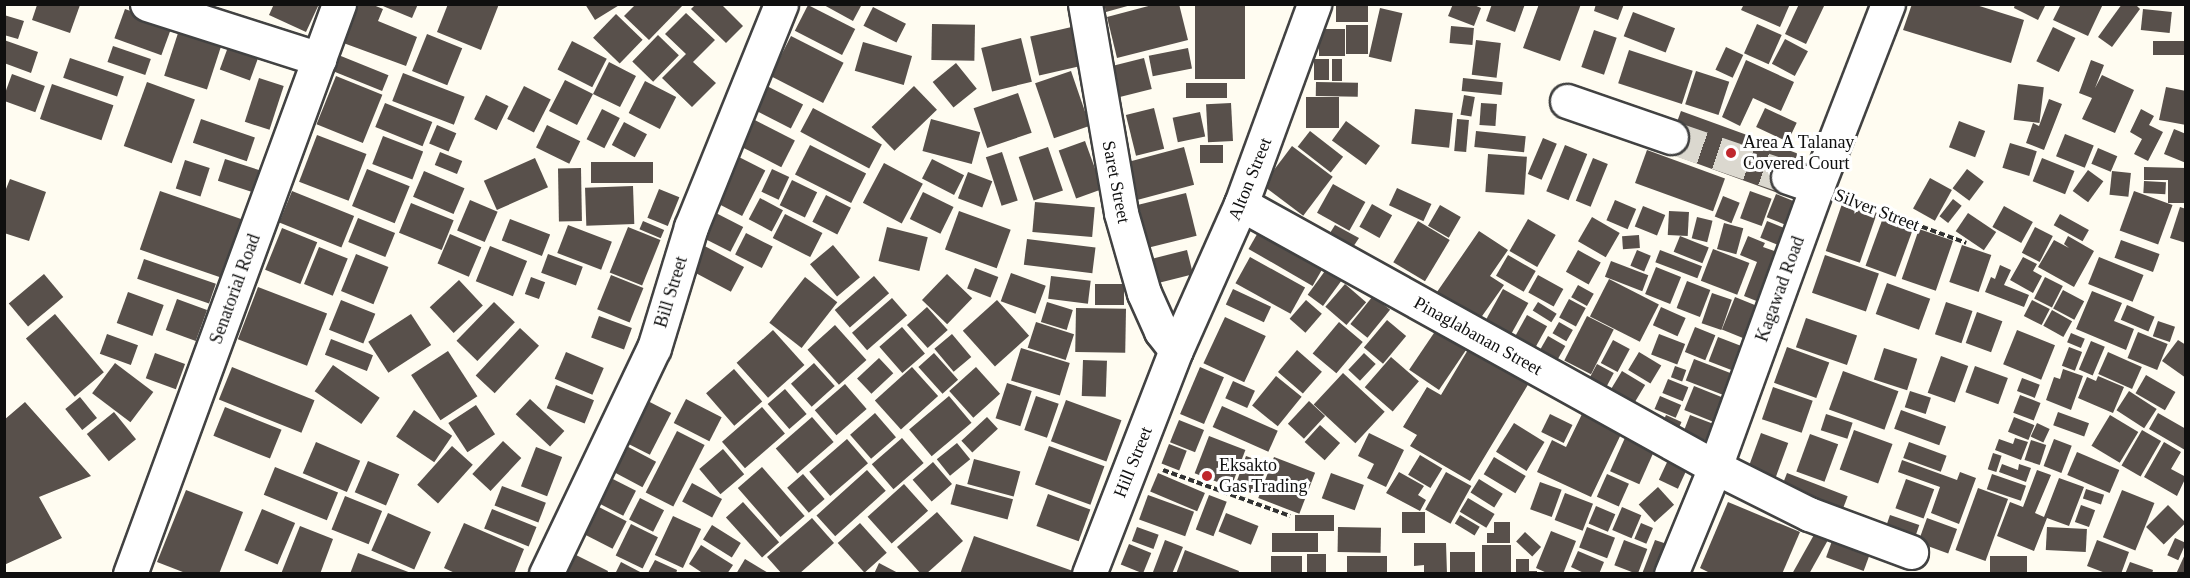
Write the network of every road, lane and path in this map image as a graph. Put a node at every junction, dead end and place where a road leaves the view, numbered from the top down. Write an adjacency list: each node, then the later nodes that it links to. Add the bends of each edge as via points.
1 (147, 4): 7 (street)
2 (339, 4): 7 (street, Senatorial Road)
3 (781, 4): 20 (street, Bill Street, via 691,226 654,348)
4 (1084, 4): 13 (street, Saret Street, via 1121,213 1144,293 1161,331)
5 (1314, 4): 11 (street, Alton Street)
6 (1888, 4): 10 (street, Kagawad Road)
7 (319, 59): 19 (street, Senatorial Road)
8 (1568, 101): 9 (street)
9 (1671, 136)
10 (1803, 182): 12 (path, Silver Street); 15 (street, Kagawad Road)
11 (1241, 204): 13 (street, Alton Street); 15 (street, Pinaglabanan Street)
12 (1966, 243)
13 (1176, 350): 14 (street, Hill Street)
14 (1134, 459): 16 (path); 21 (street, Hill Street)
15 (1715, 467): 17 (street, Pinaglabanan Street, via 1809,514); 18 (street, Kagawad Road)
16 (1290, 516)
17 (1911, 552)
18 (1680, 569)
19 (130, 573)
20 (546, 573)
21 (1089, 573)

